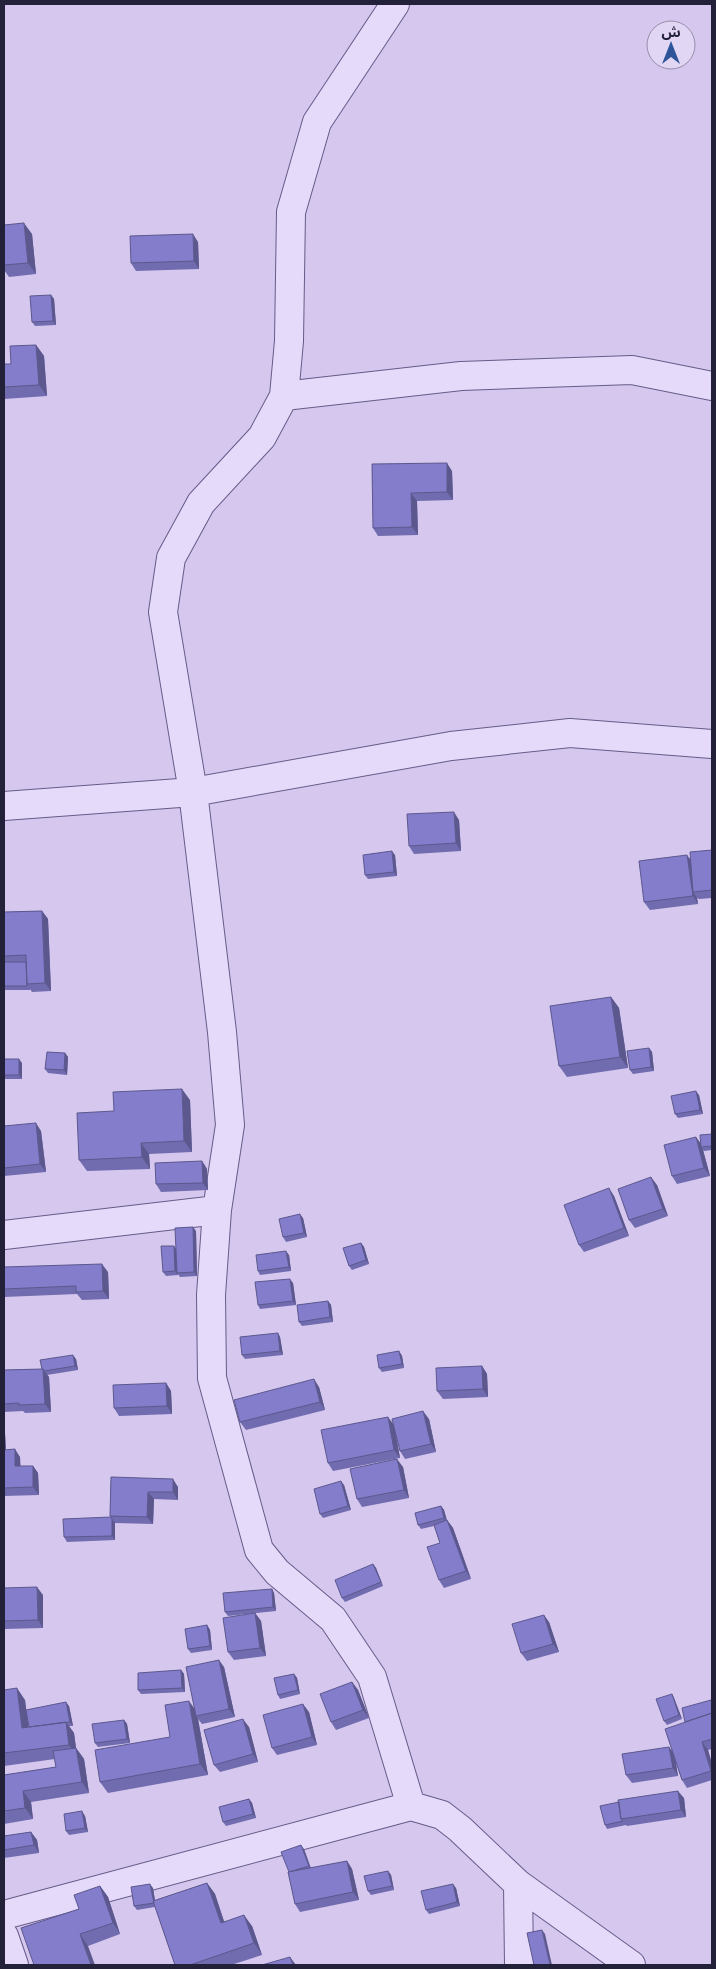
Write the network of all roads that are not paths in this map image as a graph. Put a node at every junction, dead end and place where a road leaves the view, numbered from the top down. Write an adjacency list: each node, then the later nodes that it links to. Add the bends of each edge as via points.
1 (395, 4): 3 (street, via 317,122 291,212 289,341)
2 (712, 386): 3 (street, via 632,370 462,376)
3 (284, 396): 5 (street, via 262,437 201,503 172,558 163,612)
4 (712, 744): 5 (street, via 570,733 450,746)
5 (193, 792): 6 (street); 7 (street, via 230,1125)
6 (4, 806)
7 (217, 1210): 8 (street); 9 (street, via 211,1295 212,1378 260,1550 277,1572 333,1619 372,1677)
8 (4, 1235)
9 (411, 1806): 10 (street, via 442,1815); 11 (street)
10 (518, 1884): 14 (street); 15 (street)
11 (4, 1915)
12 (4, 1936): 13 (street)
13 (14, 1965)
14 (519, 1965)
15 (631, 1965)

